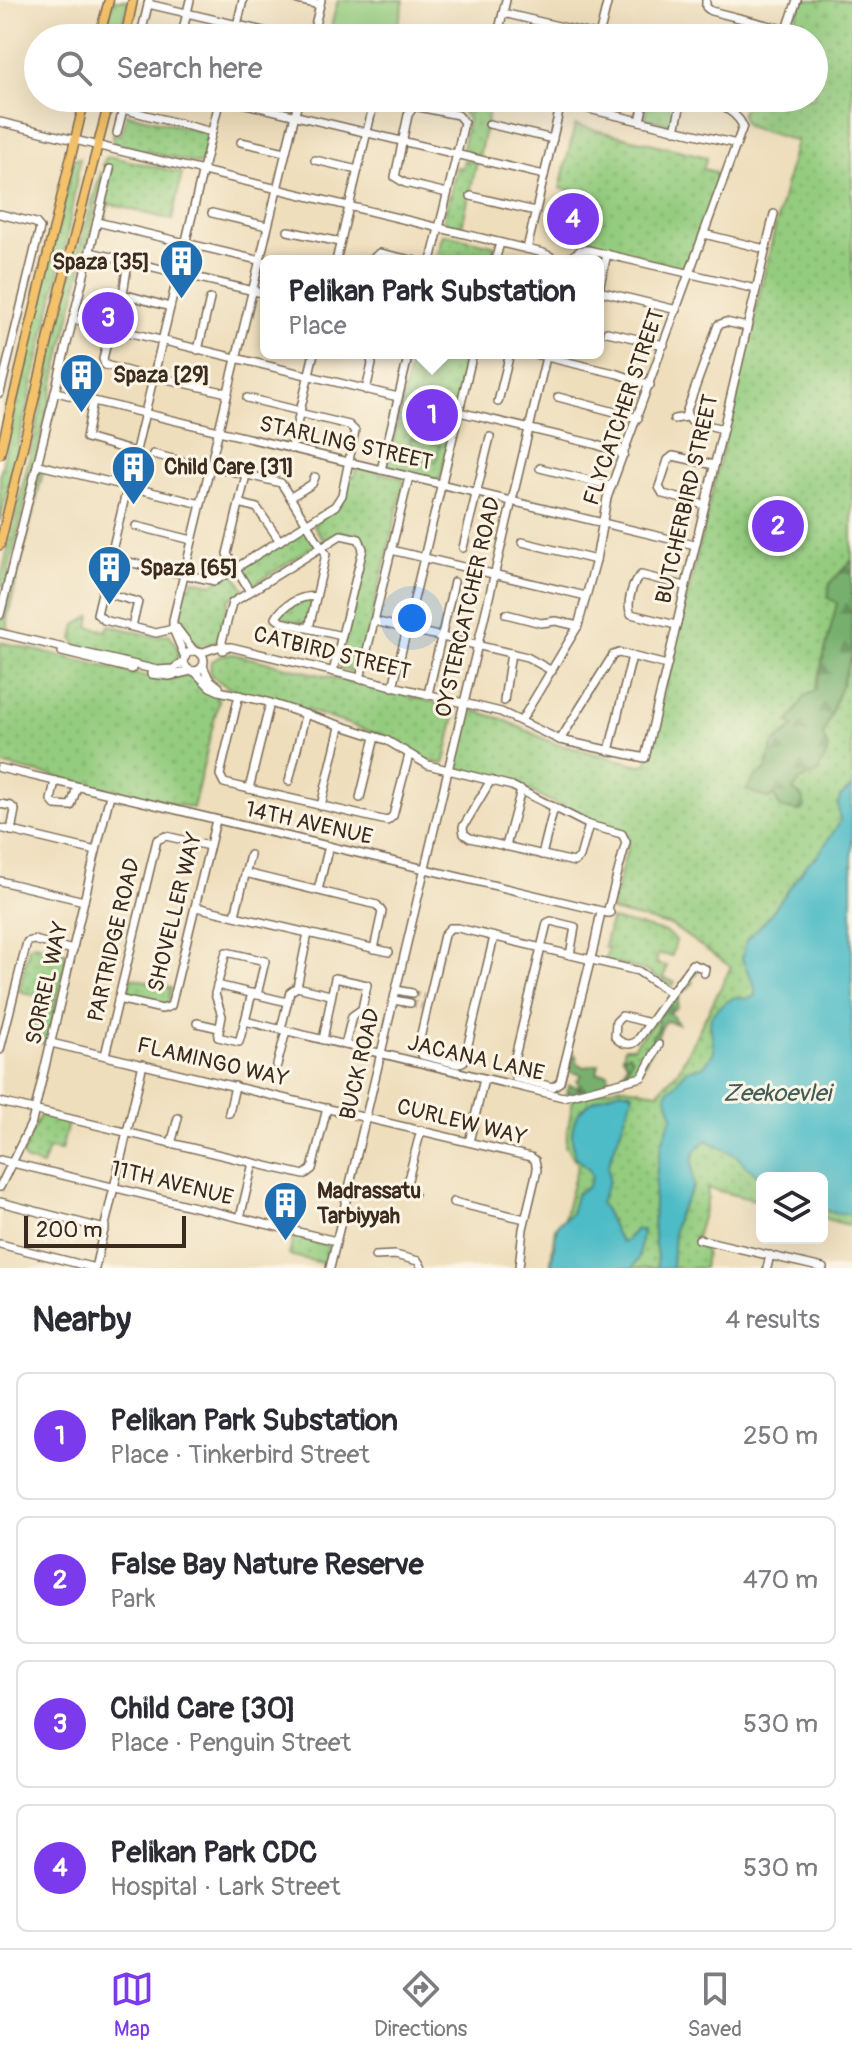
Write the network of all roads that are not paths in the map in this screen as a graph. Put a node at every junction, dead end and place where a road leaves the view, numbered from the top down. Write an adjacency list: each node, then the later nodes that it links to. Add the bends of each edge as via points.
1 (109, 0): 14 (main road)
2 (133, 0): 15 (main road)
3 (190, 0): 12 (street)
4 (243, 0): 19 (street)
5 (298, 0): 11 (street)
6 (506, 0): 13 (street)
7 (608, 0): 23 (street)
8 (706, 0): 24 (street, via 711,11)
9 (797, 0): 25 (street)
10 (149, 2): 12 (street); 16 (street)
11 (321, 2): 20 (street)
12 (187, 13): 17 (street); 18 (street)
13 (503, 13): 21 (street); 22 (street)
14 (103, 24)
15 (128, 24)
16 (144, 24)
17 (184, 24)
18 (233, 24)
19 (237, 24)
20 (316, 24)
21 (500, 24)
22 (549, 24)
23 (602, 24)
24 (753, 24)
25 (789, 24)
26 (81, 112): 50 (main road)
27 (107, 112): 54 (main road)
28 (122, 112): 47 (street)
29 (135, 112): 46 (street)
30 (217, 112): 46 (street)
31 (281, 112): 41 (street)
32 (295, 112): 41 (street)
33 (372, 112): 48 (street)
34 (409, 112): 51 (street)
35 (443, 112): 56 (street, via 464,122)
36 (559, 112): 49 (street)
37 (600, 112): 42 (street)
38 (642, 112): 42 (street)
39 (679, 112): 45 (street)
40 (732, 112): 53 (street, via 743,126)
41 (294, 115): 48 (street); 55 (street)
42 (640, 121): 45 (street)
43 (0, 122): 50 (street)
44 (489, 124): 49 (street)
45 (675, 130): 53 (street)
46 (212, 132): 60 (street)
47 (117, 133)
48 (367, 133): 51 (street); 59 (street)
49 (553, 139): 61 (street)
50 (74, 140): 54 (street); 144 (main road)
51 (403, 141): 56 (street); 63 (street, via 397,180)
52 (241, 142): 55 (street)
53 (737, 144): 74 (street, FLYCATCHER STREET)
54 (98, 147): 60 (street); 171 (main road)
55 (285, 152): 62 (street)
56 (457, 155): 61 (street); 63 (street)
57 (315, 160): 59 (street)
58 (110, 169): 70 (street)
59 (358, 170): 65 (street)
60 (203, 173): 62 (street); 76 (street)
61 (544, 175): 66 (street)
62 (276, 189): 65 (street); 71 (street)
63 (447, 193): 72 (street)
64 (471, 196): 66 (street)
65 (349, 207): 72 (street); 75 (street)
66 (535, 211): 78 (street)
67 (212, 213): 71 (street)
68 (0, 214): 118 (street, via 40,228)
69 (774, 214): 79 (street, BUTCHERBIRD STREET)
70 (97, 222): 76 (street); 80 (street)
71 (267, 226): 82 (street)
72 (439, 228): 77 (street); 84 (street)
73 (288, 231): 75 (street)
74 (704, 234): 79 (street); 93 (street, FLYCATCHER STREET)
75 (340, 242): 83 (street)
76 (185, 243): 88 (street); 92 (street)
77 (500, 243): 78 (street); 85 (street)
78 (527, 249): 86 (street)
79 (765, 249): 94 (street, BUTCHERBIRD STREET)
80 (90, 252): 89 (street); 101 (street)
81 (607, 254): 87 (street, via 585,250); 90 (street); 93 (street)
82 (264, 255)
83 (337, 255)
84 (432, 255)
85 (497, 255)
86 (549, 255)
87 (576, 255)
88 (260, 260)
89 (128, 262): 92 (street); 99 (street, via 123,294)
90 (604, 267)
91 (260, 269): 95 (street)
92 (178, 273): 95 (street); 99 (street)
93 (690, 274): 94 (street); 100 (street, FLYCATCHER STREET)
94 (756, 289): 102 (street, BUTCHERBIRD STREET)
95 (252, 291): 96 (street); 108 (street)
96 (260, 293)
97 (604, 293): 100 (street)
98 (210, 299): 107 (street)
99 (170, 307): 105 (street)
100 (677, 310): 106 (street, FLYCATCHER STREET)
101 (73, 319): 103 (street); 124 (street)
102 (747, 327): 135 (street, via 718,325); 139 (street, BUTCHERBIRD STREET)
103 (110, 329): 105 (street); 120 (street, via 105,365)
104 (607, 332): 106 (street)
105 (162, 341): 107 (street); 120 (street)
106 (664, 345): 122 (street, FLYCATCHER STREET)
107 (198, 350): 108 (street)
108 (235, 358): 119 (street); 126 (street)
109 (312, 359): 119 (street)
110 (371, 359): 123 (street)
111 (408, 359): 127 (street)
112 (472, 359): 133 (street)
113 (509, 359): 131 (street)
114 (545, 359): 138 (street, OYSTERCATCHER ROAD)
115 (560, 359): 117 (street)
116 (582, 359): 117 (street)
117 (580, 365): 122 (street)
118 (2, 376): 125 (street)
119 (308, 376): 123 (street); 132 (street)
120 (153, 378): 134 (street)
121 (171, 380): 126 (street)
122 (650, 385): 136 (street, FLYCATCHER STREET)
123 (366, 390): 127 (street)
124 (56, 392): 130 (street, STARLING STREET); 148 (street)
125 (0, 393)
126 (227, 393): 140 (street)
127 (398, 397): 152 (street)
128 (558, 397): 136 (street)
129 (247, 398): 132 (street)
130 (93, 401): 134 (street, STARLING STREET); 143 (street, via 86,438)
131 (498, 402)
132 (300, 412): 142 (street); 147 (street, via 354,429)
133 (459, 412): 138 (street); 156 (street)
134 (145, 413): 140 (street, STARLING STREET); 143 (street)
135 (687, 417): 137 (street); 139 (street)
136 (638, 418): 146 (street, FLYCATCHER STREET)
137 (674, 419)
138 (529, 429): 146 (street); 161 (street, OYSTERCATCHER ROAD)
139 (723, 429): 149 (street, BUTCHERBIRD STREET)
140 (218, 431): 142 (street, STARLING STREET); 150 (street)
141 (490, 437): 159 (street)
142 (291, 449): 147 (street, STARLING STREET)
143 (135, 452): 157 (street)
144 (0, 454)
145 (153, 454): 150 (street)
146 (624, 454): 158 (street, FLYCATCHER STREET)
147 (349, 462): 152 (street, STARLING STREET); 165 (street, via 339,502)
148 (39, 465): 157 (street); 189 (street)
149 (714, 465): 164 (street, BUTCHERBIRD STREET); 164 (street, via 673,456 659,487 663,494)
150 (210, 467): 153 (street); 163 (street)
151 (540, 468): 158 (street)
152 (381, 470): 155 (street, STARLING STREET)
153 (246, 475): 160 (street, via 281,483); 162 (street)
154 (315, 477): 160 (street)
155 (409, 477): 156 (street, STARLING STREET); 175 (street)
156 (442, 485): 159 (street, STARLING STREET); 177 (street)
157 (127, 486): 163 (street); 176 (street)
158 (612, 486): 166 (street, FLYCATCHER STREET)
159 (477, 493): 161 (street, STARLING STREET); 174 (street)
160 (291, 497): 165 (street)
161 (512, 502): 166 (street, STARLING STREET); 180 (street, OYSTERCATCHER ROAD)
162 (239, 503): 169 (street, via 257,508); 179 (street, via 227,554)
163 (201, 504): 168 (street)
164 (705, 505): 172 (street, BUTCHERBIRD STREET)
165 (308, 523): 169 (street); 173 (street)
166 (602, 523): 172 (street, STARLING STREET); 178 (street, FLYCATCHER STREET)
167 (136, 526): 168 (street)
168 (192, 540): 181 (street)
169 (280, 541): 179 (street)
170 (522, 542): 178 (street)
171 (0, 545)
172 (695, 545): 183 (street, BUTCHERBIRD STREET)
173 (321, 546): 184 (street); 187 (street, via 326,556); 198 (street, via 341,535 363,544)
174 (463, 548)
175 (391, 550): 177 (street); 190 (street)
176 (110, 558): 181 (street); 185 (street)
177 (424, 558): 180 (street); 196 (street)
178 (596, 560): 186 (street, FLYCATCHER STREET)
179 (236, 568): 181 (street, via 215,581); 184 (street)
180 (494, 574): 186 (street); 201 (street, OYSTERCATCHER ROAD)
181 (184, 575): 195 (street)
182 (454, 582): 200 (street)
183 (685, 586): 191 (street, BUTCHERBIRD STREET); 191 (street, via 641,575 628,608 631,614)
184 (249, 590): 202 (street, via 232,603)
185 (102, 592): 192 (street, via 99,616); 192 (street, via 138,602)
186 (586, 596): 193 (street, FLYCATCHER STREET)
187 (316, 597): 194 (street); 194 (street, via 304,596 276,615 281,622)
188 (506, 614): 193 (street)
189 (0, 615)
190 (374, 621): 196 (street); 212 (street)
191 (676, 625): 208 (street, BUTCHERBIRD STREET)
192 (132, 626): 195 (street, via 158,633)
193 (578, 626): 210 (street, FLYCATCHER STREET)
194 (309, 628): 198 (street)
195 (175, 629): 203 (street); 206 (street)
196 (407, 629): 200 (street); 213 (street)
197 (0, 633): 199 (street)
198 (342, 636): 211 (street)
199 (14, 637): 206 (street, via 157,670 173,669); 209 (street, via 157,675)
200 (442, 637): 201 (street); 215 (street)
201 (477, 645): 204 (street); 219 (street, OYSTERCATCHER ROAD)
202 (223, 648): 203 (street, CATBIRD STREET); 207 (street, CATBIRD STREET); 211 (street, CATBIRD STREET)
203 (197, 652): 206 (street, CATBIRD STREET); 207 (street)
204 (511, 653): 210 (street); 217 (street)
205 (632, 656): 208 (street); 224 (street, via 611,657); 225 (street)
206 (184, 660): 209 (street)
207 (204, 665): 209 (street, CATBIRD STREET); 214 (street, via 212,682)
208 (667, 665): 227 (street, BUTCHERBIRD STREET)
209 (192, 671): 214 (street, via 210,687)
210 (552, 671): 221 (street, FLYCATCHER STREET)
211 (333, 672): 212 (street, CATBIRD STREET)
212 (360, 679): 213 (street, CATBIRD STREET)
213 (393, 687): 215 (street, CATBIRD STREET)
214 (228, 692): 216 (street)
215 (428, 694): 219 (street, CATBIRD STREET)
216 (239, 695): 218 (street); 234 (street, via 220,777 224,783)
217 (504, 701)
218 (270, 703): 220 (street); 234 (street)
219 (464, 703): 221 (street, CATBIRD STREET); 229 (street, OYSTERCATCHER ROAD)
220 (305, 716): 222 (street); 232 (street)
221 (521, 721): 224 (street, CATBIRD STREET)
222 (340, 727): 223 (street); 239 (street)
223 (375, 737): 226 (street); 237 (street)
224 (560, 740): 225 (street, CATBIRD STREET)
225 (609, 751): 227 (street, CATBIRD STREET)
226 (409, 755): 229 (street); 239 (street, via 390,820)
227 (645, 758)
228 (0, 768): 231 (street, 14TH AVENUE)
229 (448, 770): 230 (street); 251 (street, OYSTERCATCHER ROAD)
230 (491, 780): 235 (street); 247 (street, via 463,832)
231 (55, 781): 233 (street, 14TH AVENUE); 233 (street, via 55,805 71,806)
232 (289, 781)
233 (77, 787): 236 (street, 14TH AVENUE)
234 (249, 789): 239 (street)
235 (521, 790): 240 (street); 247 (street)
236 (110, 795): 241 (street, 14TH AVENUE); 248 (street, SORREL WAY)
237 (360, 798)
238 (0, 804): 244 (street, via 15,810)
239 (321, 806)
240 (554, 807): 242 (street); 250 (street)
241 (216, 820): 245 (street, SHOVELLER WAY); 246 (street, 14TH AVENUE)
242 (589, 825): 250 (street, via 577,861); 257 (street, via 626,839)
243 (0, 828): 244 (street)
244 (11, 831): 248 (street)
245 (209, 846): 256 (street, SHOVELLER WAY); 275 (street, PARTRIDGE ROAD, via 166,836 157,840)
246 (329, 846): 251 (street, 14TH AVENUE); 254 (street)
247 (506, 846): 250 (street)
248 (96, 851): 255 (street, SORREL WAY)
249 (250, 855): 252 (street)
250 (542, 855)
251 (425, 869): 257 (street, 14TH AVENUE); 270 (street, BUCK ROAD)
252 (245, 873): 254 (street); 258 (street)
253 (0, 881): 255 (street, SORREL WAY)
254 (318, 890): 262 (street, via 381,908)
255 (84, 901): 263 (street, SORREL WAY)
256 (196, 907): 258 (street); 275 (street, SHOVELLER WAY, via 171,1006 162,1009)
257 (606, 913): 266 (street)
258 (235, 915): 259 (street)
259 (308, 933): 262 (street); 269 (street)
260 (494, 937): 260 (street, via 460,1064 420,1054 424,1006 448,929); 261 (street)
261 (540, 948): 265 (street); 265 (street, via 547,923 573,925); 266 (street, via 512,1072 516,1078 551,1087 560,1082)
262 (374, 949): 264 (street)
263 (73, 950): 285 (street, SORREL WAY); 288 (street, via 27,942)
264 (389, 952)
265 (570, 955): 266 (street)
266 (591, 960): 272 (street, via 638,971)
267 (704, 973): 272 (street, via 690,962)
268 (217, 985): 273 (street); 273 (street, via 227,952 265,961); 283 (street)
269 (297, 987): 274 (street); 277 (street)
270 (396, 990): 271 (street); 276 (street, BUCK ROAD)
271 (412, 993)
272 (671, 993): 281 (street)
273 (254, 994): 277 (street); 279 (street)
274 (330, 995): 284 (street); 286 (street, via 335,978 367,985)
275 (118, 999): 289 (street, PARTRIDGE ROAD)
276 (394, 1000): 278 (street); 290 (street, BUCK ROAD)
277 (287, 1002): 282 (street)
278 (410, 1003)
279 (245, 1021): 282 (street, JACANA LANE); 283 (street, via 239,1042)
280 (197, 1023): 283 (street)
281 (650, 1023): 281 (street, via 622,1016 615,1037 633,1044)
282 (284, 1030): 284 (street, JACANA LANE); 292 (street)
283 (219, 1032)
284 (323, 1040): 286 (street, JACANA LANE)
285 (51, 1043): 289 (street, FLAMINGO WAY); 297 (street, SORREL WAY)
286 (345, 1045): 290 (street, JACANA LANE)
287 (659, 1045): 293 (street, JACANA LANE, via 642,1077 563,1097)
288 (0, 1050)
289 (105, 1055): 291 (street, FLAMINGO WAY)
290 (381, 1055): 293 (street, JACANA LANE); 300 (street, BUCK ROAD)
291 (143, 1064): 294 (street, FLAMINGO WAY); 302 (street)
292 (277, 1065)
293 (484, 1079): 303 (street)
294 (235, 1086): 296 (street, FLAMINGO WAY); 298 (street)
295 (0, 1102): 297 (street)
296 (327, 1108): 300 (street, FLAMINGO WAY); 307 (street, via 307,1175)
297 (34, 1111): 302 (street); 306 (street, SORREL WAY)
298 (229, 1113)
299 (178, 1118): 304 (street)
300 (366, 1118): 301 (street, CURLEW WAY); 317 (street, BUCK ROAD)
301 (421, 1130): 303 (street, CURLEW WAY); 310 (street, via 406,1187)
302 (127, 1133): 304 (street); 309 (street)
303 (469, 1142): 314 (street, CURLEW WAY, via 535,1160)
304 (171, 1144): 307 (street)
305 (0, 1160): 306 (street, 11TH AVENUE)
306 (13, 1163): 308 (street, SORREL WAY); 309 (street, 11TH AVENUE)
307 (253, 1163): 313 (street)
308 (0, 1187)
309 (114, 1187): 313 (street, 11TH AVENUE); 315 (street)
310 (414, 1194)
311 (0, 1202): 315 (street)
312 (453, 1202): 314 (street)
313 (240, 1218): 317 (street, 11TH AVENUE)
314 (525, 1219): 324 (street, CURLEW WAY)
315 (105, 1229): 321 (street)
316 (699, 1239): 319 (street)
317 (336, 1241): 322 (street, BUCK ROAD)
318 (0, 1244): 321 (street)
319 (770, 1255): 325 (street); 326 (street)
320 (375, 1256): 323 (street, via 408,1258)
321 (95, 1268)
322 (330, 1268)
323 (422, 1268)
324 (519, 1268)
325 (767, 1268)
326 (823, 1268)

